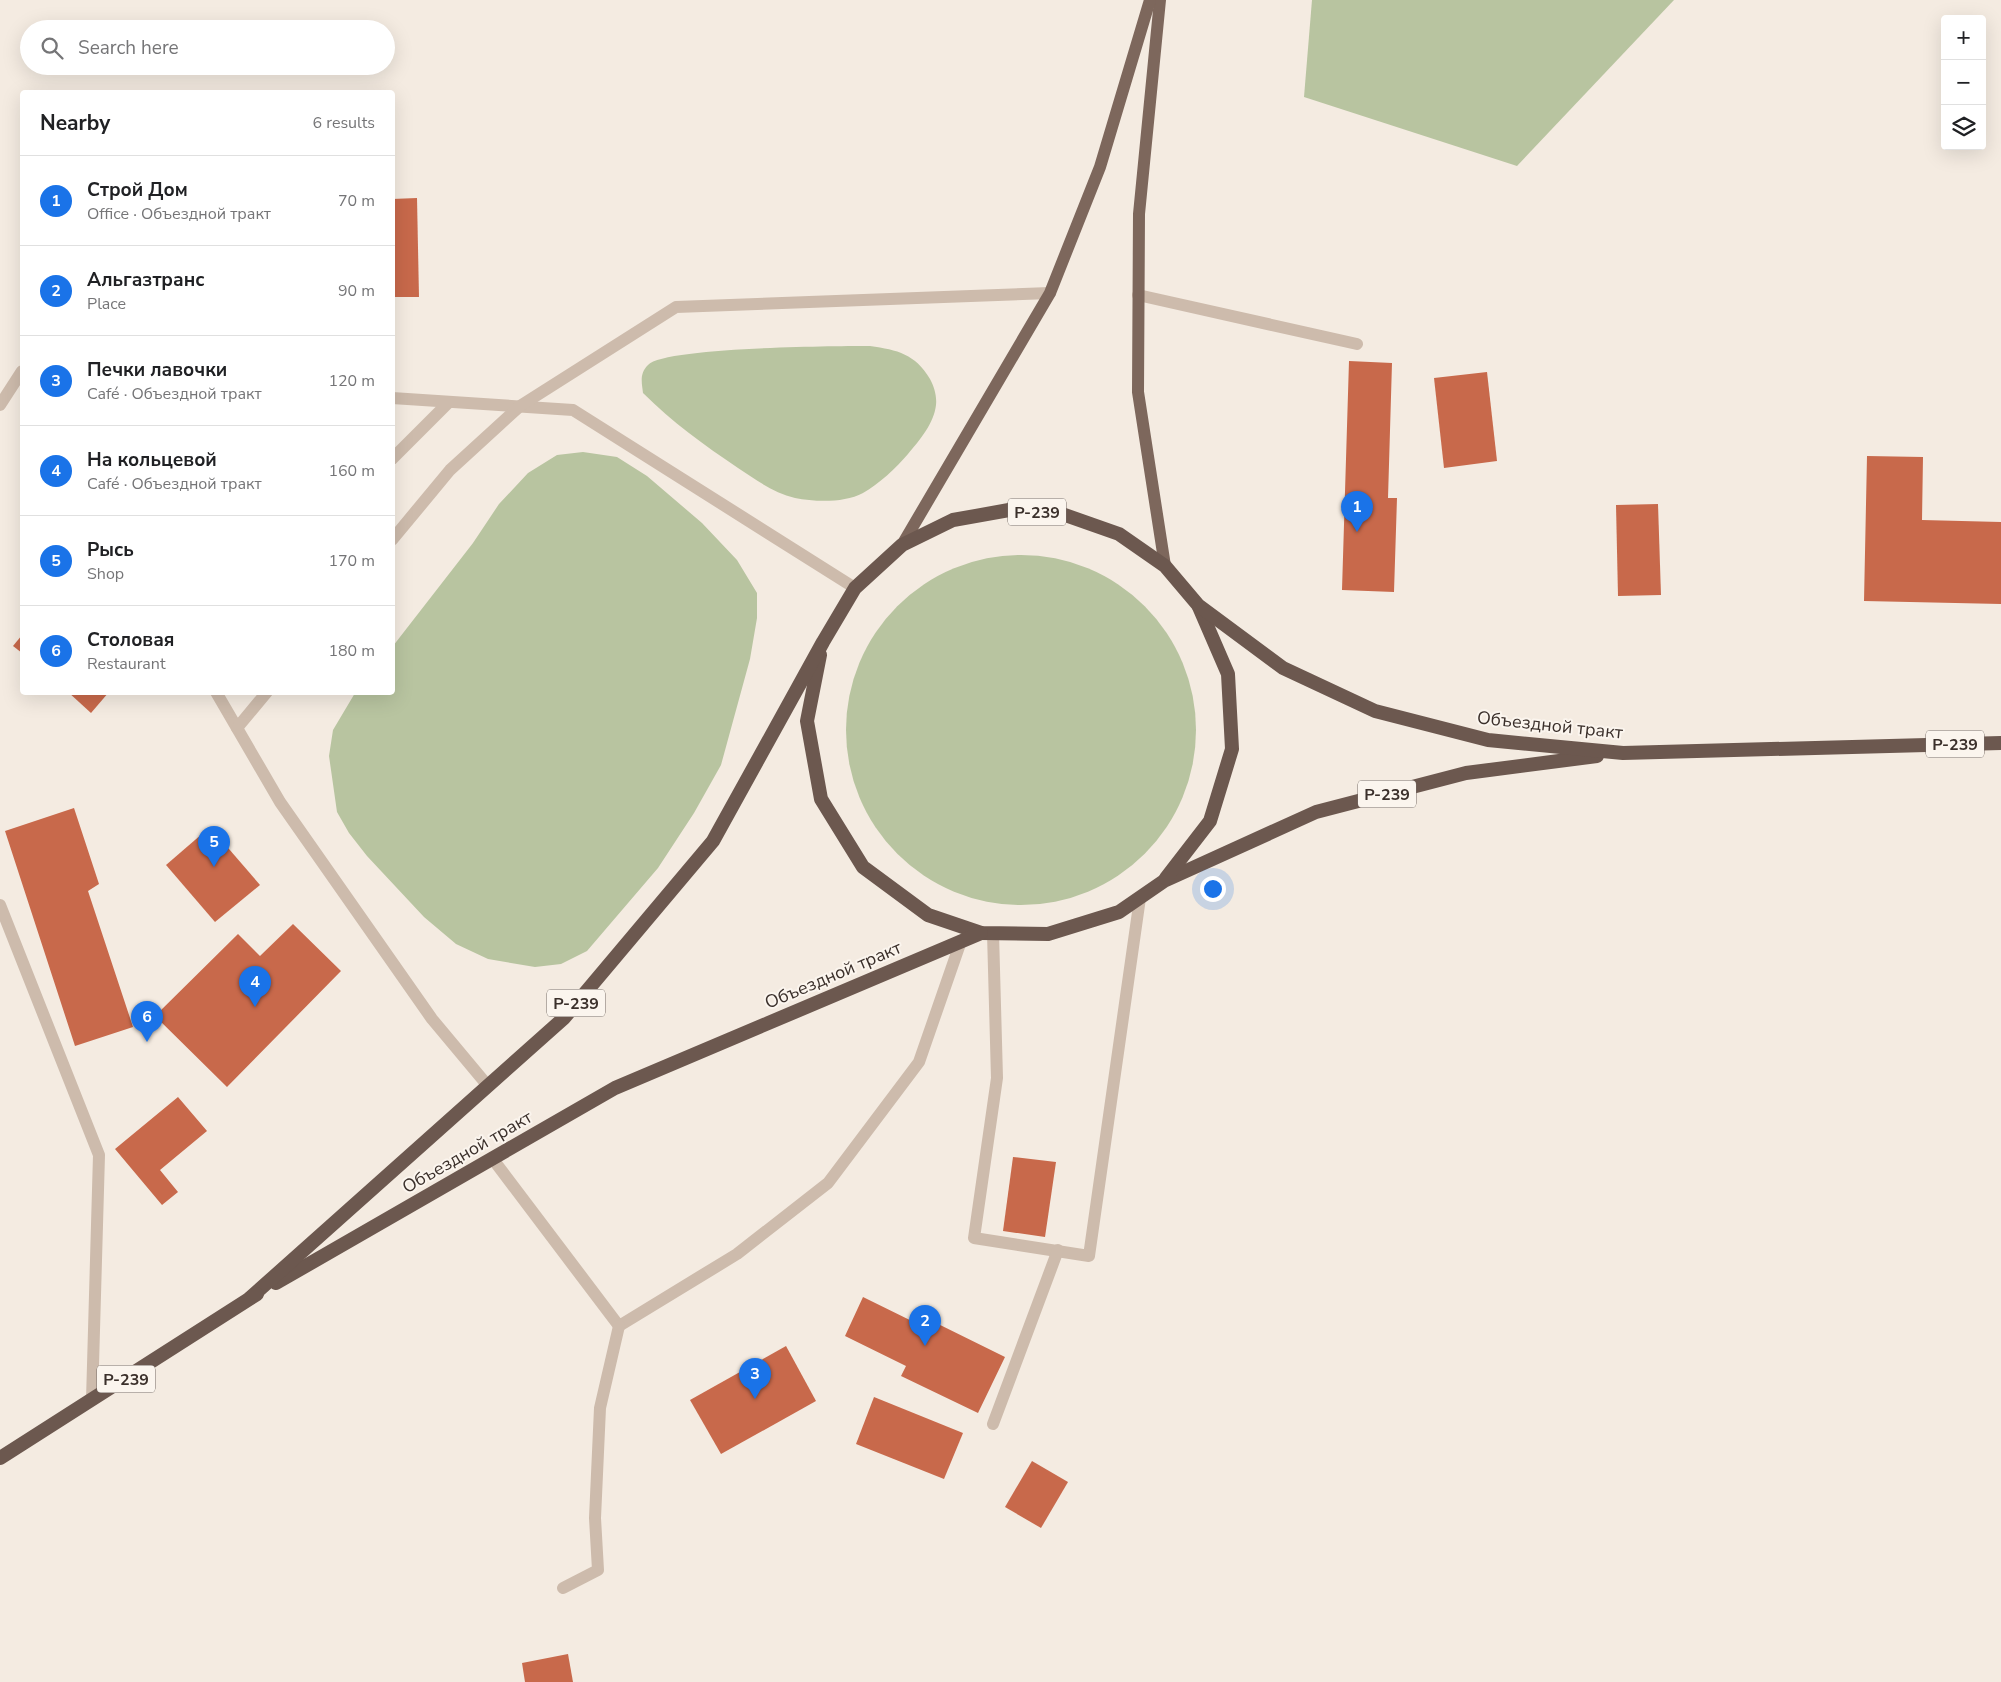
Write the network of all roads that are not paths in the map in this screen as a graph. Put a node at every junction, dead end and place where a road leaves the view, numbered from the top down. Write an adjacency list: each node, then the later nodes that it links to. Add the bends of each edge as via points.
1 (1150, 0): 3 (main road, via 1100,167)
2 (1160, 0): 4 (main road, via 1138,214)
3 (1050, 293): 10 (lane, via 676,307); 13 (main road)
4 (1138, 295): 5 (lane); 14 (main road, via 1138,392)
5 (1356, 344)
6 (20, 374): 9 (lane)
7 (395, 398): 8 (lane)
8 (449, 402): 10 (lane); 11 (lane)
9 (0, 405)
10 (520, 406): 12 (lane, via 450,470); 15 (lane, via 573,410)
11 (395, 455)
12 (395, 536)
13 (902, 545): 14 (highway, Объездной тракт / Р-239, via 953,520 1009,510 1065,515 1119,534); 15 (highway, Объездной тракт / Р-239)
14 (1165, 566): 16 (highway, Объездной тракт / Р-239)
15 (855, 588): 17 (highway, Объездной тракт / Р-239)
16 (1198, 604): 22 (highway, Объездной тракт / Р-239, via 1283,668 1375,711 1488,740); 23 (highway, Р-239, via 1228,674 1232,749 1210,821)
17 (823, 642): 26 (highway, Р-239, via 807,720 821,799 864,867 928,915); 28 (highway, Р-239, via 713,841 564,1018)
18 (218, 695): 20 (lane)
19 (264, 695): 20 (lane)
20 (237, 728): 28 (lane, via 280,802 420,1003)
21 (2001, 743): 22 (highway, Объездной тракт / Р-239)
22 (1623, 753): 23 (highway, Р-239, via 1466,773 1316,812)
23 (1164, 881): 24 (highway, Р-239)
24 (1140, 898): 26 (highway, Р-239, via 1119,912 1048,934); 30 (lane, via 1089,1256)
25 (0, 905): 33 (lane, via 99,1155)
26 (987, 933): 27 (highway, Объездной тракт / Р-239); 30 (lane, via 997,1078 974,1238)
27 (961, 941): 29 (highway, Объездной тракт / Р-239, via 615,1088); 32 (lane, via 919,1062 828,1183 737,1254)
28 (488, 1086): 31 (highway, Р-239)
29 (492, 1158): 31 (highway, Объездной тракт / Р-239); 32 (lane)
30 (1058, 1250): 34 (lane)
31 (250, 1298): 33 (highway, Объездной тракт / Р-239)
32 (619, 1326): 36 (lane, via 600,1408 595,1518 598,1570)
33 (92, 1400): 35 (highway, Объездной тракт / Р-239)
34 (993, 1424)
35 (0, 1458)
36 (563, 1588)

